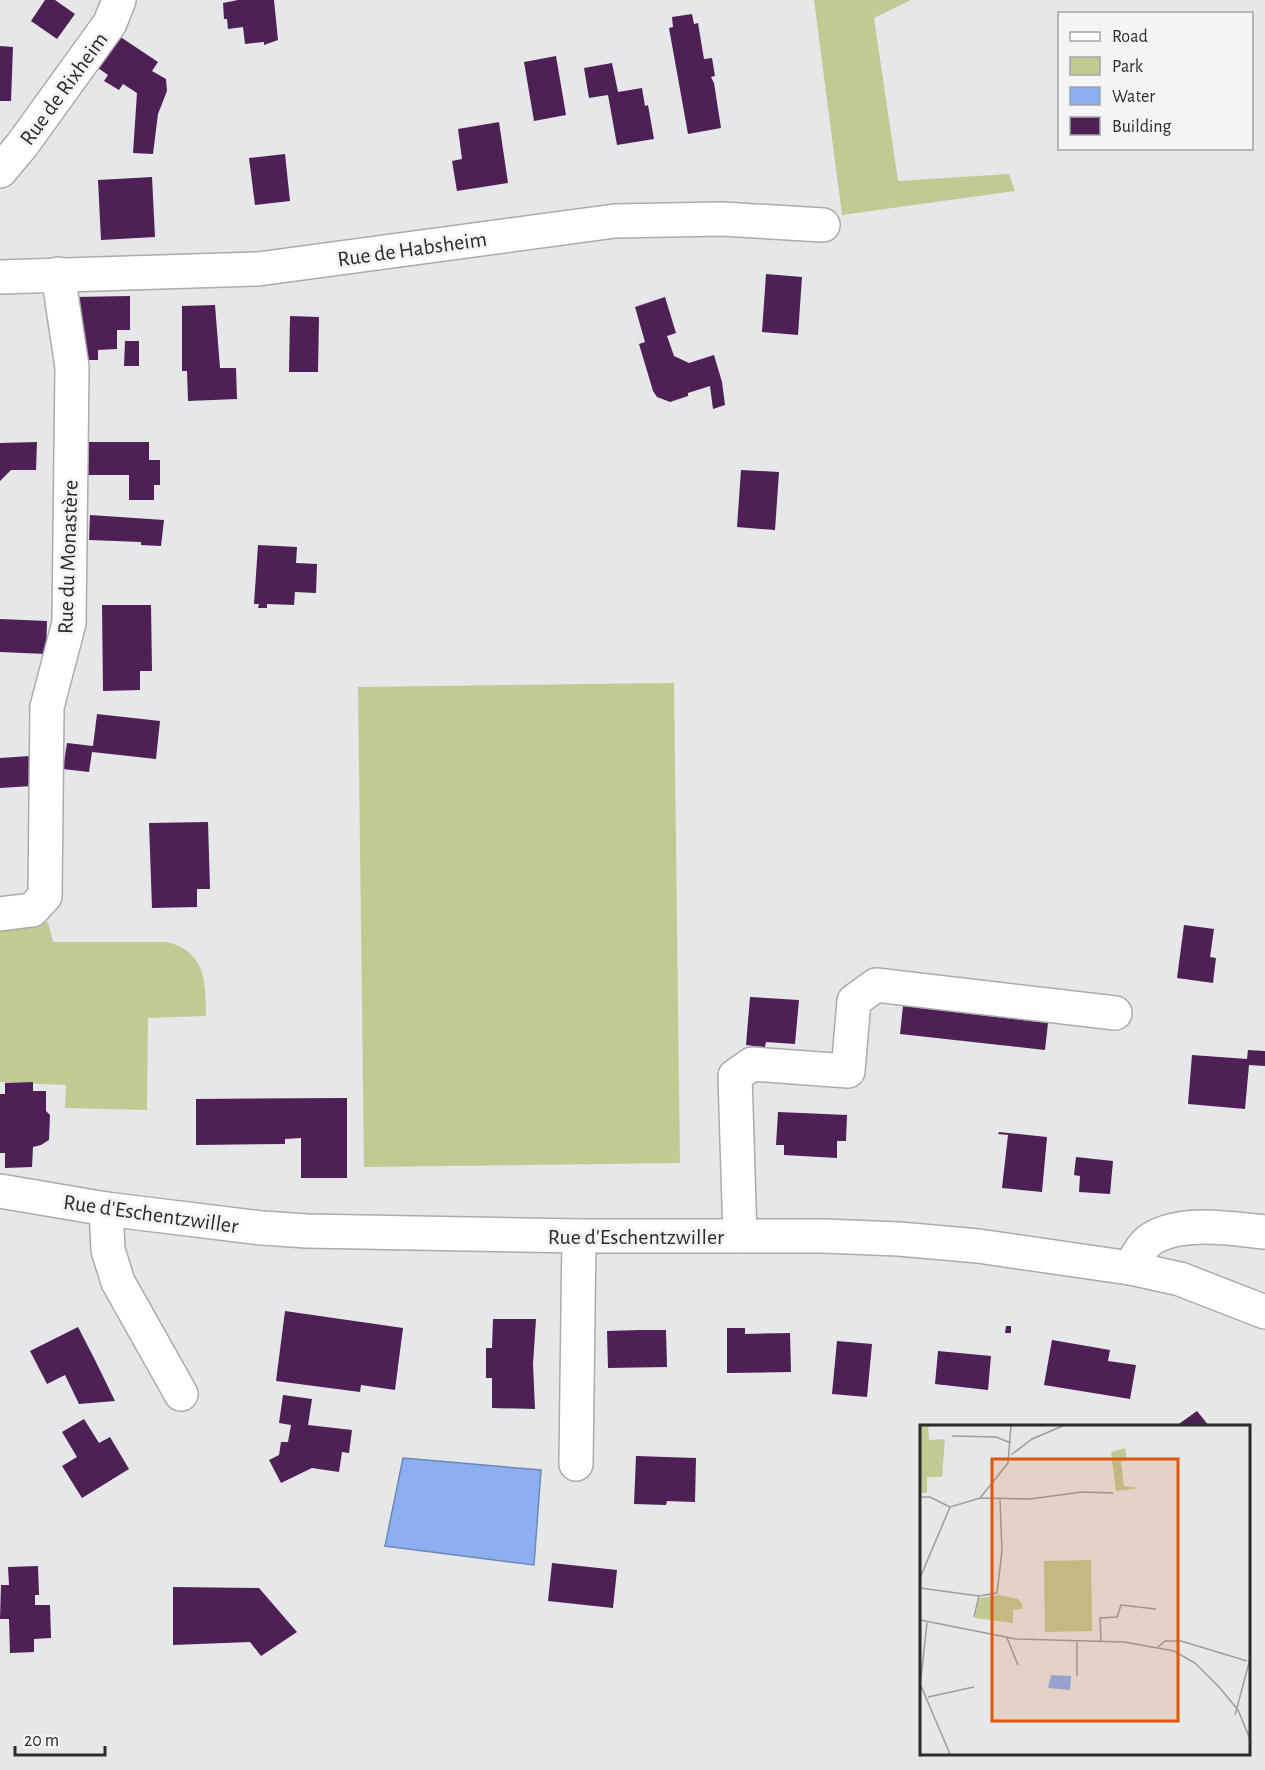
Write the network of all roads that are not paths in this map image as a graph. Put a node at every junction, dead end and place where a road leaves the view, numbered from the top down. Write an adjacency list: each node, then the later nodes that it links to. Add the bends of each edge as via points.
1 (119, 0): 2 (street, Rue de Rixheim, via 110,23)
2 (0, 171)
3 (823, 225): 4 (street, Rue de Habsheim, via 722,219 615,221 258,269)
4 (58, 274): 5 (street, Rue de Habsheim); 6 (street, Rue du Monastère, via 72,367 69,623 47,707 45,896 32,910)
5 (0, 276)
6 (0, 914)
7 (1115, 1013): 12 (street, via 876,985 854,1001 848,1071 752,1064 735,1076)
8 (0, 1191): 9 (street, Rue d'Eschentzwiller)
9 (106, 1209): 11 (street, Rue d'Eschentzwiller, via 307,1231); 15 (street, via 108,1250 118,1282)
10 (1265, 1232): 13 (street, via 1205,1227 1173,1231 1154,1237)
11 (579, 1236): 12 (street, Rue d'Eschentzwiller); 16 (street)
12 (740, 1236): 13 (street, Rue d'Eschentzwiller, via 910,1240)
13 (1130, 1268): 14 (street, Rue d'Eschentzwiller, via 1180,1279)
14 (1265, 1312)
15 (181, 1394)
16 (576, 1464)

